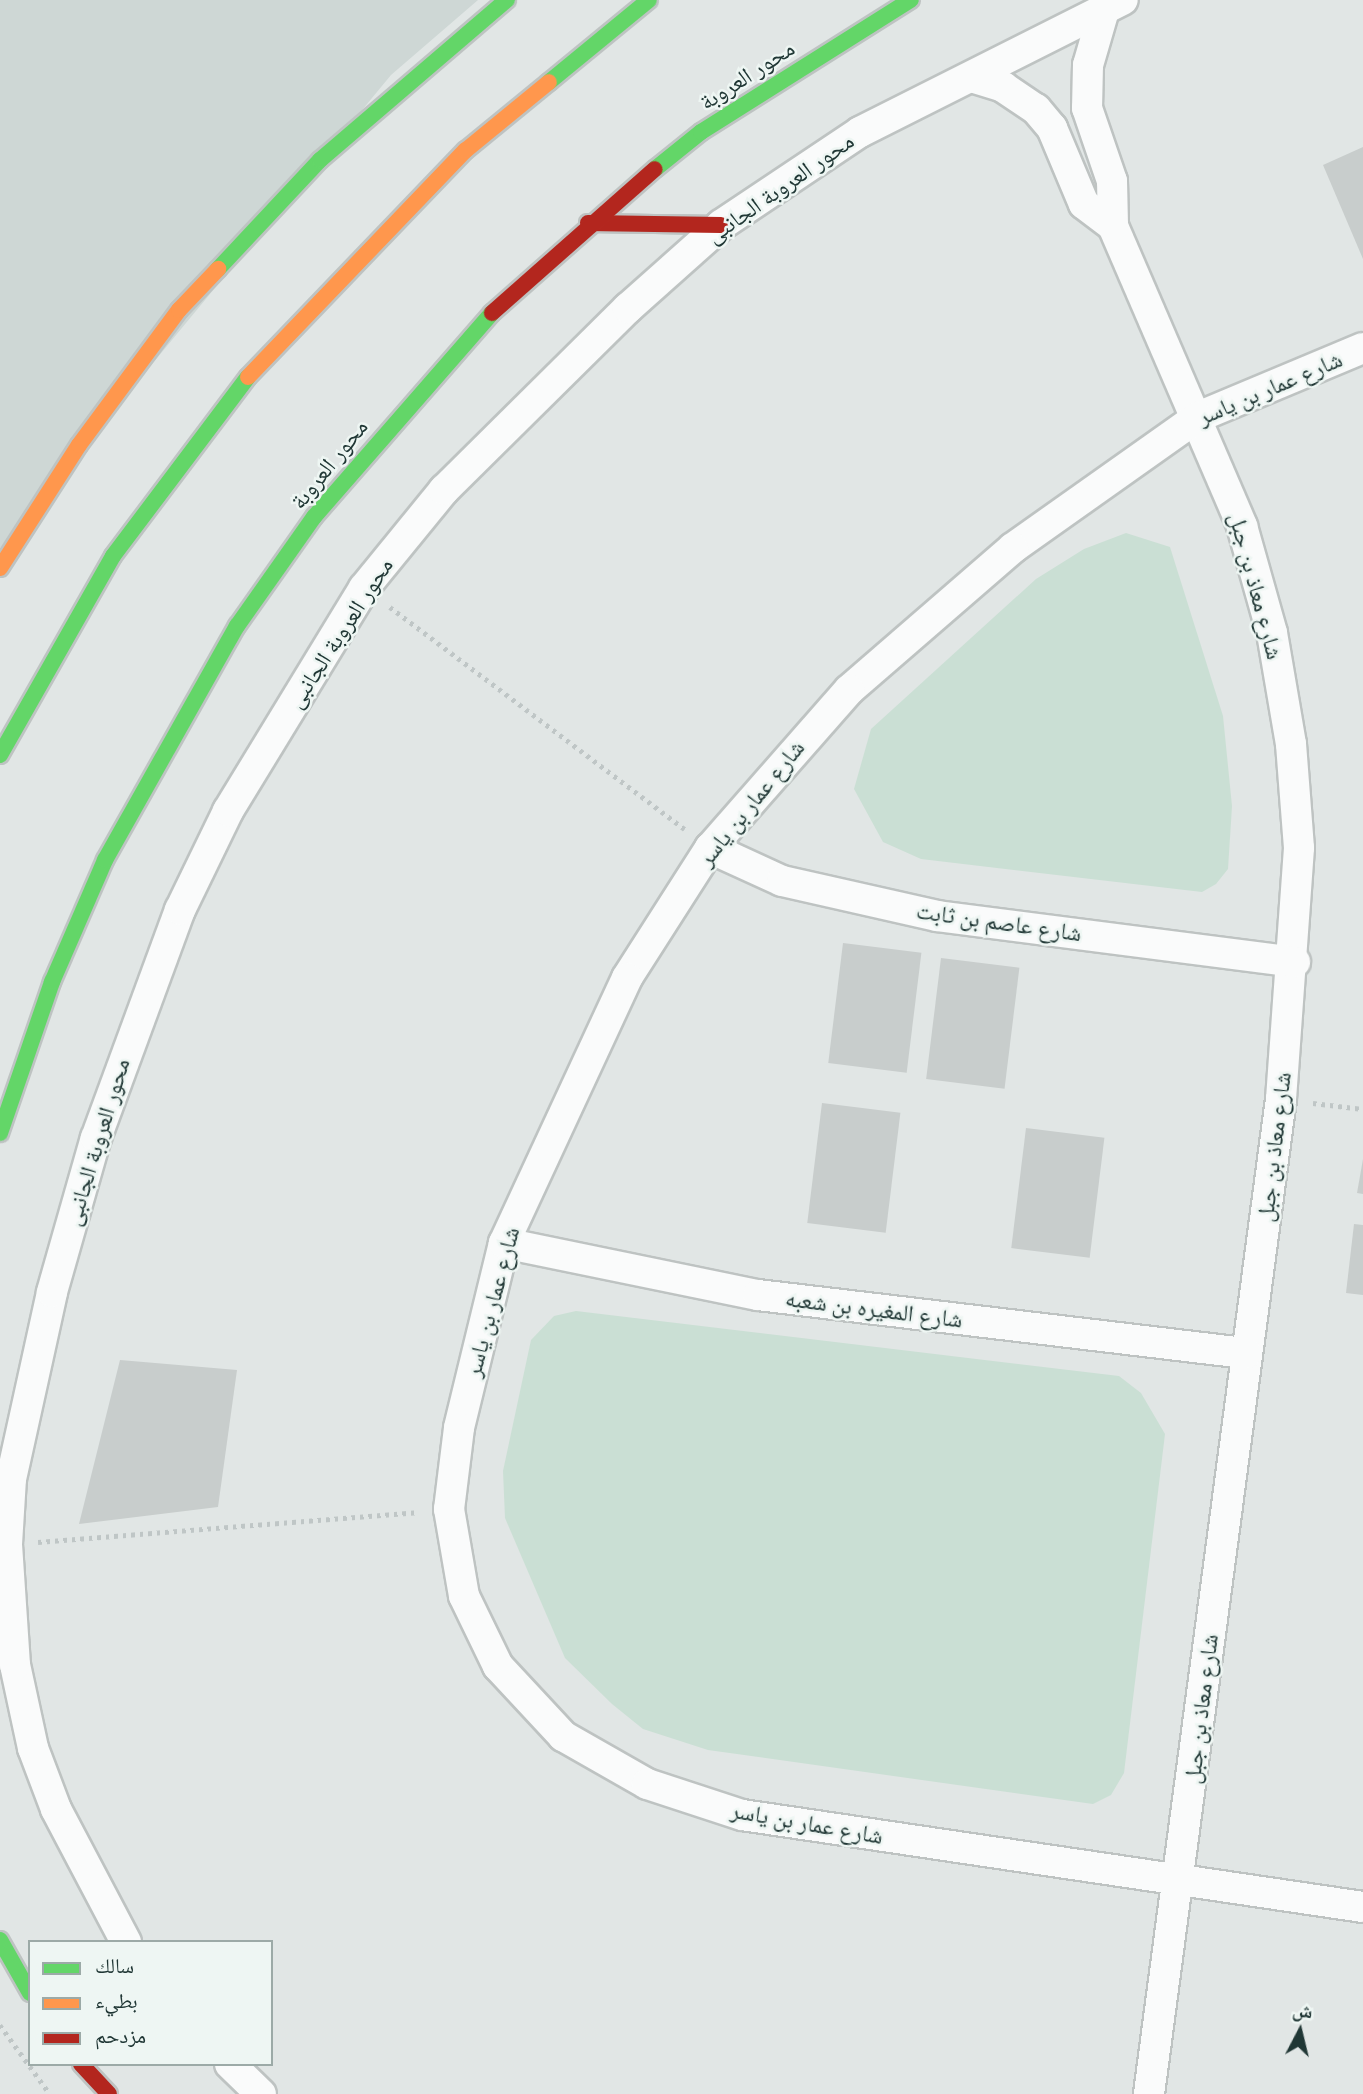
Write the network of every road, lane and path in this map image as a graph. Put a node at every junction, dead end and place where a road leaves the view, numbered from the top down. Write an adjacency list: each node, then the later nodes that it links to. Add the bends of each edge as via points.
1 (508, 0): 11 (main road, via 320,160 179,310 79,445)
2 (649, 0): 13 (main road, via 466,150 278,341 190,446 113,556)
3 (911, 0): 6 (main road, محور العروبة, via 701,132)
4 (1113, 5): 5 (street, محور العروبة الجانبى); 8 (street, شارع معاذ بن جبل, via 1088,65 1087,108 1112,181)
5 (971, 77): 7 (street, محور العروبة الجانبى, via 860,132); 8 (street, شارع معاذ بن جبل, via 1003,87 1036,110 1052,128 1084,204)
6 (588, 223): 7 (main road); 18 (main road, محور العروبة, via 399,413 237,626 105,860 52,982)
7 (721, 225): 12 (street, محور العروبة الجانبى, via 444,490)
8 (1113, 226): 10 (street, شارع معاذ بن جبل)
9 (1363, 348): 10 (street, شارع عمار بن ياسر)
10 (1198, 417): 14 (street, شارع عمار بن ياسر, via 1013,548 929,617 780,762); 15 (street, شارع معاذ بن جبل, via 1242,526 1272,633 1291,744 1299,848)
11 (0, 568)
12 (364, 588): 14 (path); 22 (street, محور العروبة الجانبى, via 228,811 136,1022 52,1292 11,1479)
13 (1, 750)
14 (710, 848): 15 (street, شارع عاصم بن ثابت, via 782,881 924,913); 19 (street, شارع عمار بن ياسر, via 626,978)
15 (1296, 962): 16 (street, شارع معاذ بن جبل)
16 (1281, 1099): 17 (path); 20 (street, شارع معاذ بن جبل)
17 (1363, 1109)
18 (0, 1133)
19 (504, 1244): 20 (street, شارع المغيره بن شعبه, via 770,1296); 21 (street, شارع عمار بن ياسر, via 459,1428)
20 (1247, 1353): 23 (street, شارع معاذ بن جبل)
21 (449, 1509): 22 (path); 23 (street, شارع عمار بن ياسر, via 464,1596 498,1666 563,1736 647,1784 742,1815)
22 (7, 1544): 26 (street, محور العروبة الجانبى, via 15,1665 33,1748 56,1809)
23 (1178, 1884): 24 (street, شارع عمار بن ياسر); 36 (street, شارع معاذ بن جبل)
24 (1363, 1907)
25 (0, 1940): 27 (main road)
26 (125, 1940)
27 (28, 1989)
28 (0, 2025): 29 (path)
29 (28, 2064)
30 (30, 2066): 33 (path)
31 (83, 2066): 34 (main road)
32 (231, 2066): 35 (street)
33 (50, 2094)
34 (109, 2094)
35 (261, 2094)
36 (1149, 2094)

